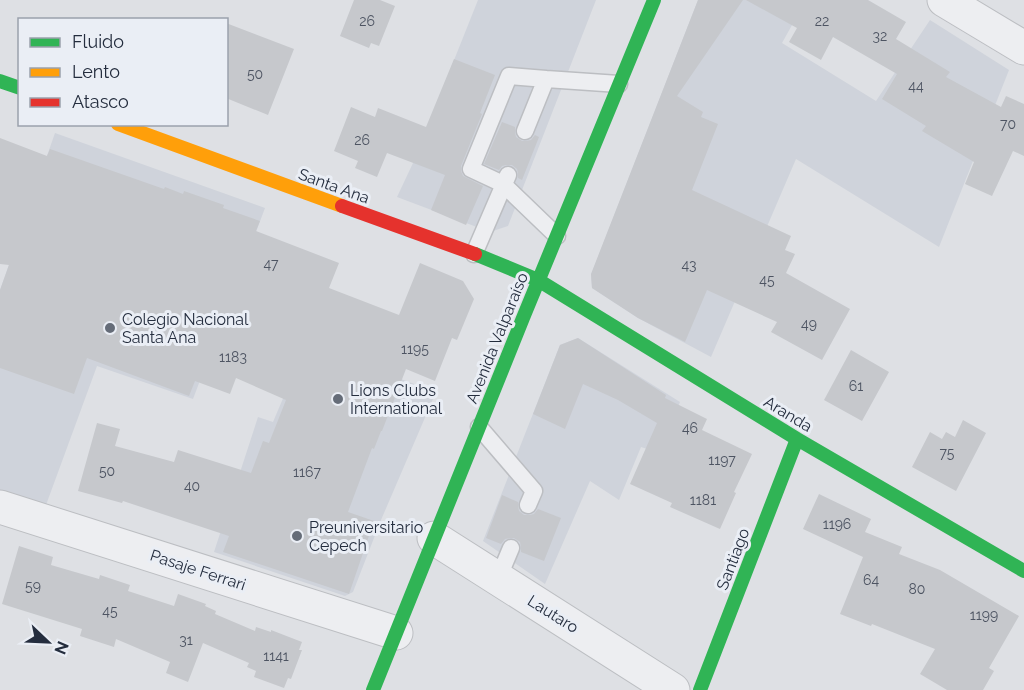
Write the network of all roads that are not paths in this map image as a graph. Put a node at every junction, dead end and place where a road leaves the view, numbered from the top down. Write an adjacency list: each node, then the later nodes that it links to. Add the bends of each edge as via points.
1 (654, 0): 6 (street, Avenida Valparaíso)
2 (944, 0): 3 (street)
3 (1024, 48)
4 (546, 79): 6 (lane); 9 (lane); 10 (lane, via 509,76 471,169)
5 (0, 81): 7 (street)
6 (619, 84): 11 (street, Avenida Valparaíso)
7 (18, 87)
8 (123, 126): 12 (street, Santa Ana)
9 (525, 131)
10 (506, 179): 11 (lane); 12 (lane)
11 (557, 236): 13 (street, Avenida Valparaíso)
12 (474, 254): 13 (street, Santa Ana)
13 (538, 280): 14 (street, Avenida Valparaíso); 15 (street, Aranda)
14 (479, 427): 16 (lane, via 534,491); 18 (street, Avenida Valparaíso)
15 (797, 439): 20 (street, Aranda); 25 (street, Santiago)
16 (528, 505)
17 (0, 507): 22 (street, Pasaje Ferrari)
18 (434, 538): 21 (street, Lautaro); 22 (street, Avenida Valparaíso)
19 (511, 548): 21 (lane)
20 (1024, 571)
21 (498, 579): 24 (street, Lautaro)
22 (396, 633): 23 (street, Avenida Valparaíso)
23 (373, 690)
24 (673, 690)
25 (700, 690)

